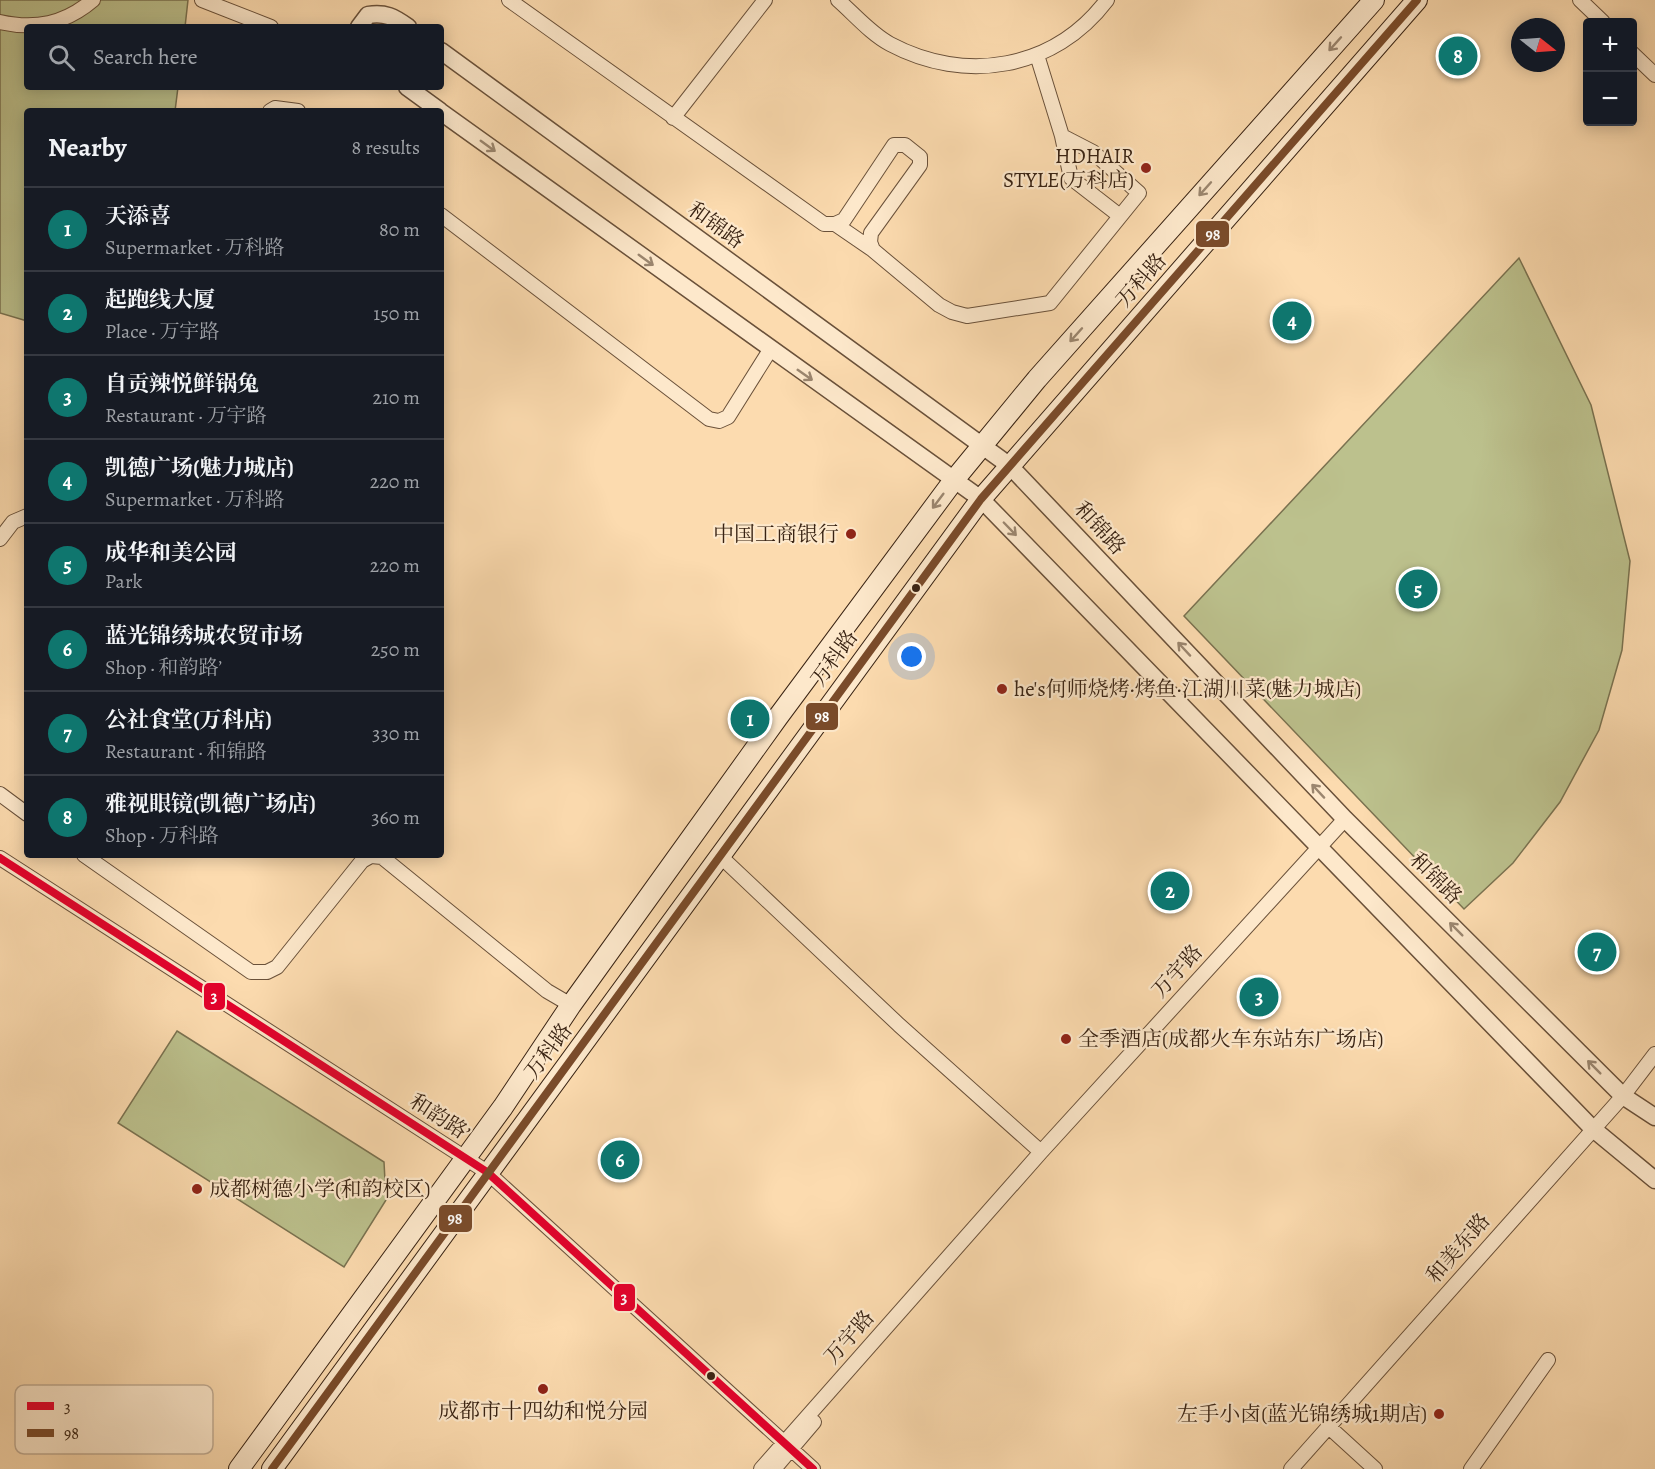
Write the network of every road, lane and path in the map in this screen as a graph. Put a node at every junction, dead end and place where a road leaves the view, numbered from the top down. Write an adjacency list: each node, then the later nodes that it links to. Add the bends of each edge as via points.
1 (93, 0): 12 (street, via 71,16)
2 (202, 0): 13 (street)
3 (509, 0): 24 (street)
4 (765, 0): 24 (street)
5 (838, 0): 18 (street, via 888,43 922,58 953,66 989,68)
6 (1107, 0): 18 (street, via 1074,33)
7 (1374, 0): 31 (main road, 万科路, one-way to 31, via 1037,378)
8 (1417, 0): 32 (main road, 万科路)
9 (1580, 0): 10 (street)
10 (1599, 18)
11 (0, 22): 16 (street)
12 (46, 24)
13 (263, 24)
14 (360, 24): 15 (street, via 368,15 380,13)
15 (404, 24)
16 (24, 25)
17 (444, 53): 31 (street, 和锦路)
18 (1037, 55): 25 (street)
19 (1637, 57): 20 (street)
20 (1655, 75)
21 (411, 90): 22 (street)
22 (436, 108)
23 (444, 114): 30 (street, one-way to 30)
24 (673, 118): 28 (street, via 824,224)
25 (1062, 136): 26 (street, via 1071,178); 26 (street, via 1093,152 1139,193)
26 (1120, 216): 29 (street, via 1050,303 1011,311 967,316 952,312)
27 (444, 217): 30 (street, via 709,419 719,421 728,417)
28 (835, 224): 29 (street); 29 (street, via 844,220 894,145 905,145 920,157 920,165 872,233)
29 (873, 250)
30 (770, 350): 33 (street, one-way to 33)
31 (983, 446): 32 (street, 和锦路); 33 (main road, 万科路)
32 (1010, 466): 34 (main road, 万科路); 39 (street, 和锦路, one-way to 32)
33 (954, 480): 34 (street); 46 (main road, 万科路, one-way to 46)
34 (981, 499): 40 (street, one-way to 40); 41 (main road, 万科路)
35 (24, 517): 36 (street, via 12,522)
36 (0, 539)
37 (0, 794): 38 (street)
38 (24, 812)
39 (1345, 819): 40 (street, 万宇路); 48 (street, 和锦路, one-way to 39)
40 (1317, 848): 50 (street); 51 (street, 万宇路)
41 (719, 855): 51 (street); 53 (main road, 万科路)
42 (0, 858): 52 (street, 和韵路’)
43 (88, 858): 44 (street, via 251,972 267,972 277,967)
44 (367, 858)
45 (383, 858): 46 (street, via 547,991)
46 (571, 1005): 52 (main road, 万科路)
47 (1655, 1054): 48 (street, 和美东路)
48 (1623, 1096): 49 (street, 和锦路); 50 (street, 和美东路)
49 (1655, 1117)
50 (1592, 1128): 54 (street); 56 (street, 和美东路)
51 (1041, 1152): 57 (street, 万宇路)
52 (465, 1158): 53 (street, 和韵路’); 58 (main road, 万科路)
53 (487, 1172): 57 (street, 和韵路’); 59 (main road, 万科路)
54 (1655, 1180)
55 (1548, 1360): 65 (street)
56 (1329, 1427): 63 (street, 和美东路); 64 (street)
57 (788, 1446): 60 (street, 万宇路); 61 (street, 万宇路); 62 (street, 和韵路’)
58 (239, 1469)
59 (272, 1469)
60 (761, 1469)
61 (774, 1469)
62 (813, 1469)
63 (1291, 1469)
64 (1376, 1469)
65 (1471, 1469)

